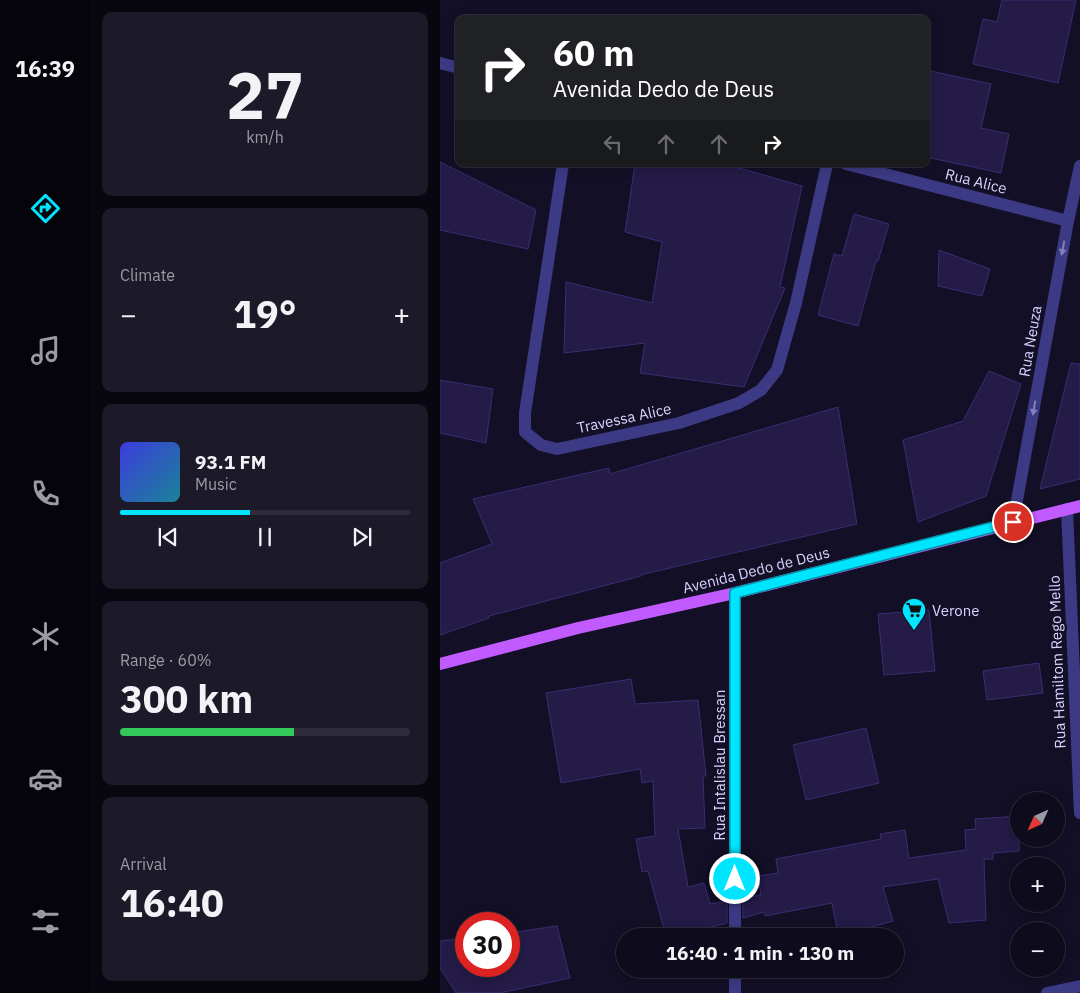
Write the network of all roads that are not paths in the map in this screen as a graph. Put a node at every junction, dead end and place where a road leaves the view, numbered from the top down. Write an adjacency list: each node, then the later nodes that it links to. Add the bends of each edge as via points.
1 (440, 63): 2 (street)
2 (455, 67)
3 (1080, 166): 7 (street, Rua Neuza)
4 (563, 167): 5 (street, Travessa Alice, via 525,413 525,432 541,445 557,449 679,423 739,403 761,390 777,370 796,303)
5 (825, 167)
6 (858, 167): 7 (street, Rua Alice)
7 (1068, 221): 10 (street, Rua Neuza, one-way to 10)
8 (1080, 506): 9 (main road, Avenida Dedo de Deus)
9 (1067, 509): 10 (main road, Avenida Dedo de Deus); 13 (street, Rua Hamiltom Rego Mello)
10 (1013, 522): 11 (main road, Avenida Dedo de Deus)
11 (735, 593): 12 (main road, Avenida Dedo de Deus, via 578,628); 14 (street, Rua Intalislau Bressan)
12 (440, 664)
13 (1080, 813)
14 (735, 928)
15 (735, 978): 17 (street)
16 (1080, 986): 18 (street)
17 (735, 993)
18 (1047, 993)

